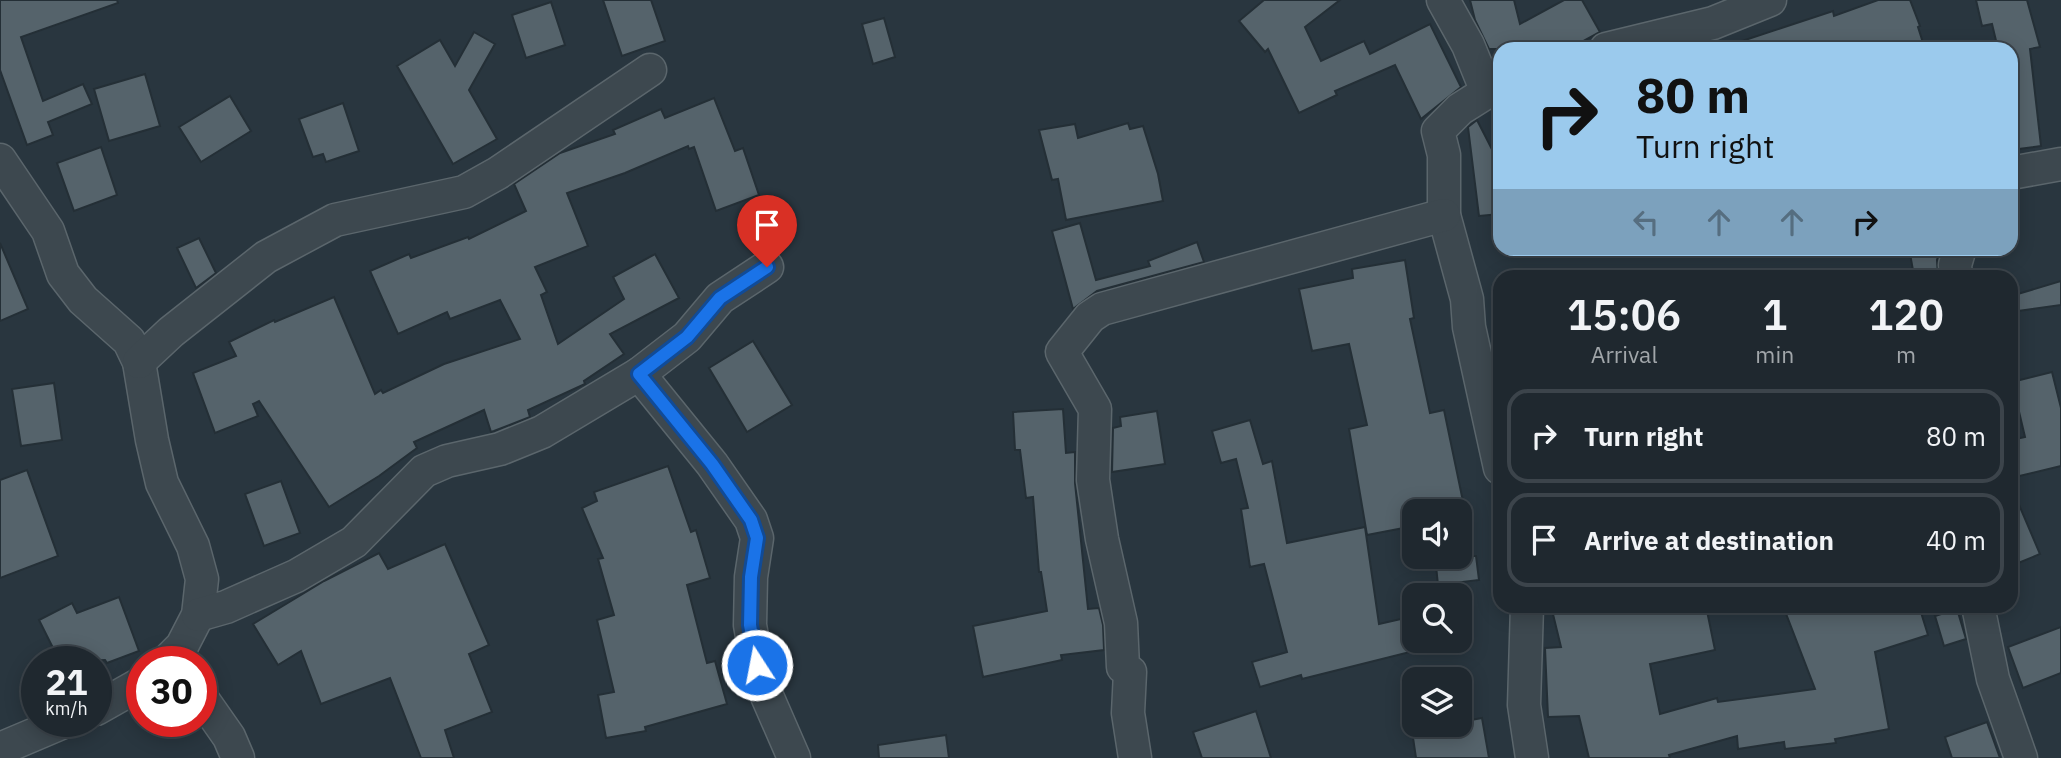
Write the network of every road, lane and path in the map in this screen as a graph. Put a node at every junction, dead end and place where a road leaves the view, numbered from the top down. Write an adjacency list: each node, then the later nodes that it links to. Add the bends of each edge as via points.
1 (1443, 0): 5 (street)
2 (1770, 0): 3 (street, via 1713,23)
3 (1635, 42)
4 (650, 70): 11 (street, via 464,192 335,220 266,257)
5 (1493, 89): 9 (street, via 1460,109 1438,131 1444,155)
6 (0, 160): 11 (street, via 47,231 64,274 83,300 129,341)
7 (2061, 164): 8 (street)
8 (2018, 172)
9 (1444, 215): 13 (street); 23 (street, via 1102,309 1062,352 1095,409 1093,480 1121,623 1123,667 1130,673 1128,713)
10 (767, 267): 12 (street, via 720,298 687,337)
11 (139, 362): 16 (street, via 162,483 202,579)
12 (639, 374): 16 (street, via 542,432 500,450 447,461 424,471 354,542 296,576); 22 (street, via 751,520 757,538 750,625 757,665)
13 (1493, 436)
14 (1527, 613): 24 (street, via 1524,705)
15 (1979, 613): 25 (street, via 1993,679)
16 (198, 615): 17 (street)
17 (183, 646)
18 (217, 720): 21 (street)
19 (28, 737): 20 (street)
20 (0, 749)
21 (238, 758)
22 (794, 758)
23 (1135, 758)
24 (1532, 758)
25 (2021, 758)

